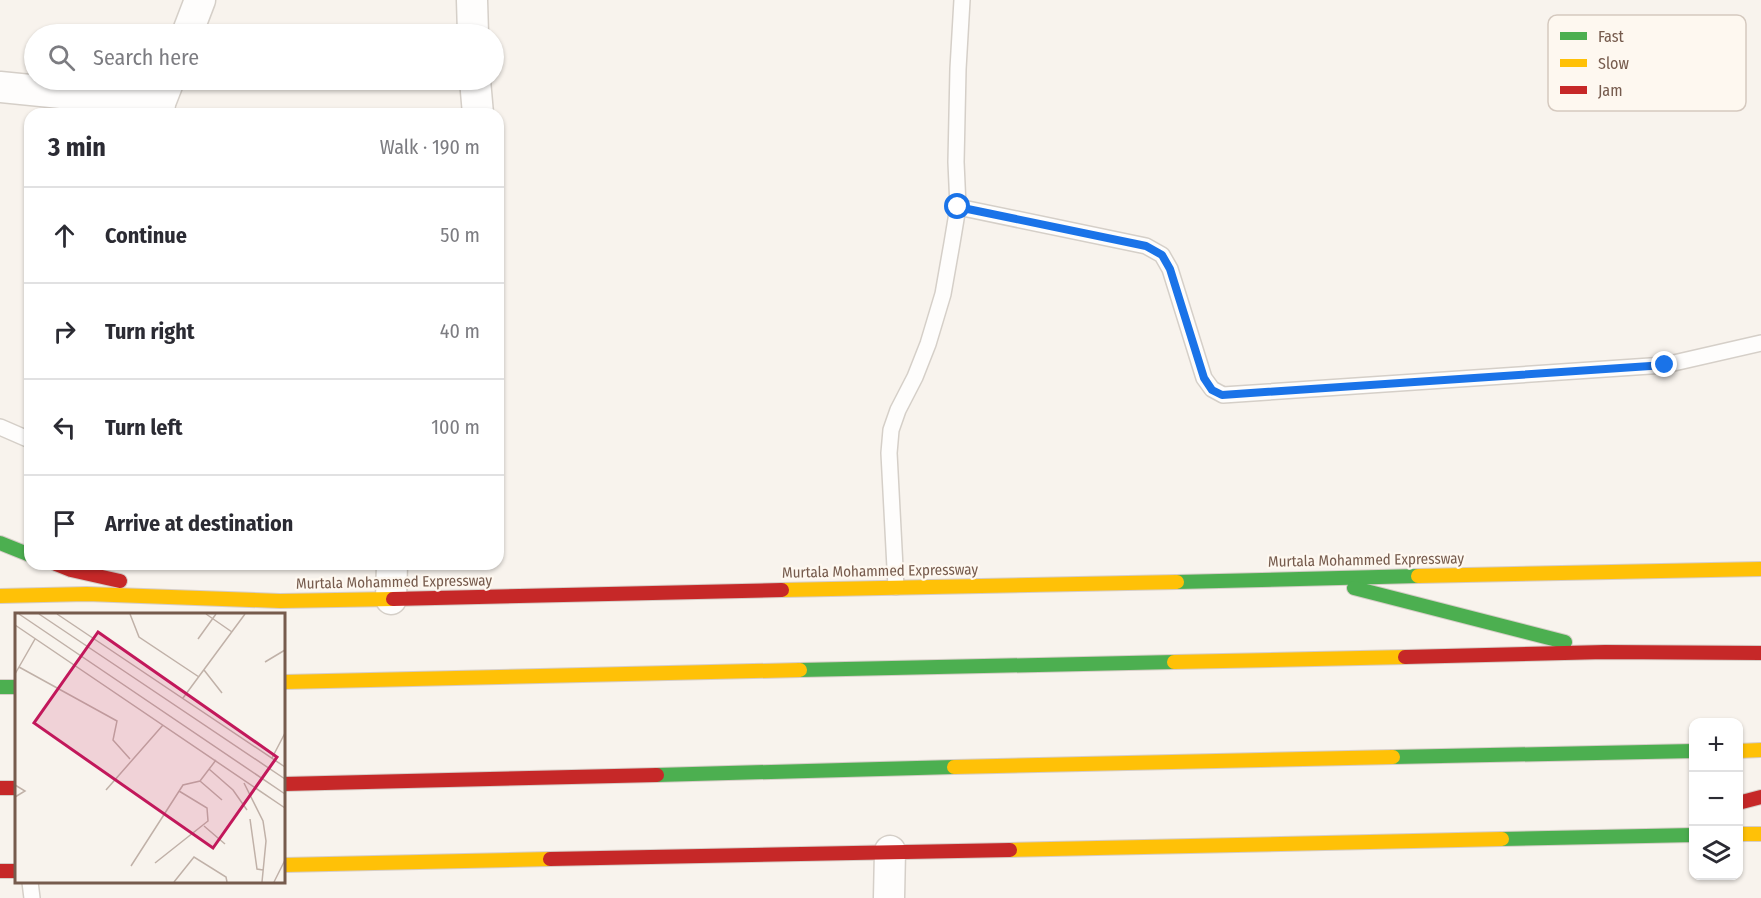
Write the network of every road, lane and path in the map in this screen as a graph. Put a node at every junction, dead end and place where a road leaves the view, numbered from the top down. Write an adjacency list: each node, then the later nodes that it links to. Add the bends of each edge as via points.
1 (200, 0): 4 (street)
2 (472, 0): 5 (street)
3 (962, 0): 12 (lane, via 956,150)
4 (191, 24)
5 (473, 24)
6 (0, 87): 7 (street)
7 (24, 89)
8 (40, 90): 10 (street)
9 (476, 90): 11 (street)
10 (162, 99)
11 (477, 108)
12 (958, 207): 13 (lane, via 1146,246 1162,255 1170,269 1204,378 1212,390 1222,395 1665,365); 22 (lane, via 943,294 915,377 891,430 888,453)
13 (1761, 343)
14 (0, 427): 15 (lane)
15 (24, 437)
16 (0, 543): 17 (highway)
17 (24, 553)
18 (1761, 569): 21 (highway, Murtala Mohammed Expressway)
19 (71, 570): 25 (highway, via 152,588)
20 (392, 570): 24 (street)
21 (1314, 577): 22 (highway, Murtala Mohammed Expressway); 26 (highway)
22 (896, 587): 24 (highway, Murtala Mohammed Expressway)
23 (0, 596): 25 (highway, Murtala Mohammed Expressway, via 87,594)
24 (391, 599): 25 (highway, Murtala Mohammed Expressway)
25 (279, 601)
26 (1605, 652): 27 (highway); 28 (highway)
27 (1761, 653)
28 (285, 682)
29 (1761, 750): 31 (highway)
30 (1689, 751): 32 (highway)
31 (1743, 751)
32 (285, 784)
33 (1761, 797): 34 (highway)
34 (1743, 802)
35 (1663, 823): 39 (highway)
36 (1743, 834): 37 (highway)
37 (1761, 834)
38 (1689, 835): 39 (highway)
39 (1611, 836): 40 (highway)
40 (890, 851): 41 (highway); 44 (street)
41 (285, 865)
42 (30, 883): 43 (lane)
43 (32, 898)
44 (889, 898)

